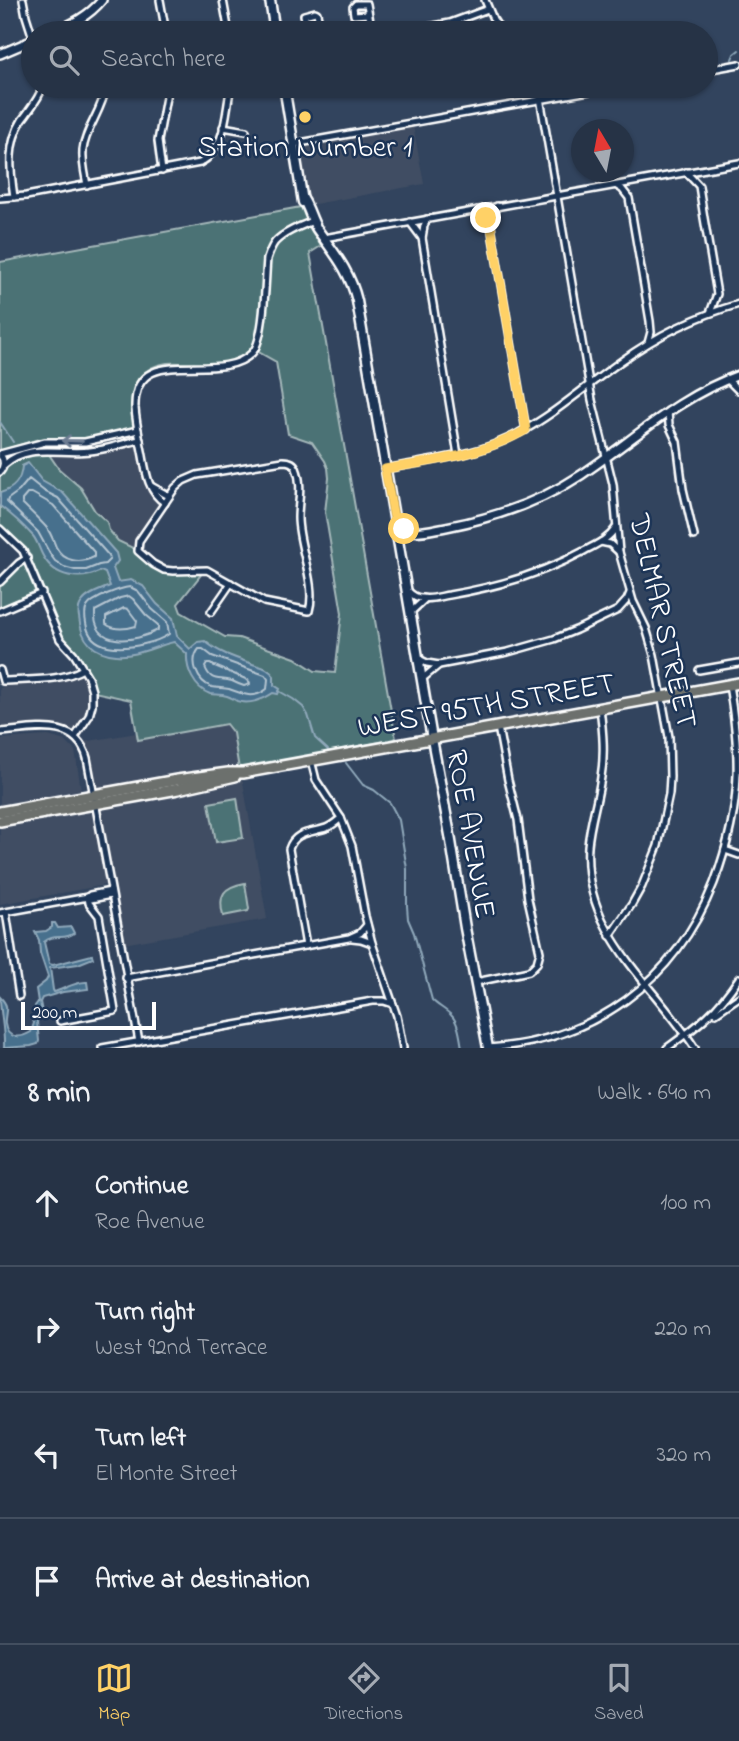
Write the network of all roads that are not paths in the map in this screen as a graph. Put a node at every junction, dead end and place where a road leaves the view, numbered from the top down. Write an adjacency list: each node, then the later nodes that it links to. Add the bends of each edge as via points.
1 (23, 0): 10 (street)
2 (102, 0): 9 (street)
3 (160, 0): 11 (street)
4 (223, 0): 12 (street)
5 (270, 0): 13 (main road)
6 (485, 0): 7 (street)
7 (488, 9): 15 (street); 16 (street)
8 (368, 14): 14 (street)
9 (80, 20)
10 (28, 21)
11 (164, 21)
12 (227, 21)
13 (273, 21)
14 (369, 21)
15 (455, 21)
16 (495, 21)
17 (21, 44): 18 (street)
18 (0, 54)
19 (739, 64): 20 (street)
20 (718, 68)
21 (37, 98): 40 (street, via 19,125 12,146)
22 (104, 98): 36 (street, via 83,149)
23 (166, 98): 33 (street, via 158,141)
24 (229, 98): 28 (street)
25 (286, 98): 30 (main road, ROE AVENUE)
26 (551, 98): 27 (street)
27 (540, 100): 30 (street); 39 (street, DELMAR STREET)
28 (223, 127): 29 (street); 33 (street, via 216,149 207,159)
29 (246, 131)
30 (294, 144): 46 (main road, ROE AVENUE)
31 (739, 163): 32 (street)
32 (705, 169): 34 (street); 38 (street)
33 (162, 171): 36 (street)
34 (686, 172): 35 (street); 38 (street)
35 (636, 181): 37 (street); 42 (street)
36 (88, 184): 40 (street)
37 (615, 185): 39 (street); 42 (street)
38 (699, 186): 52 (street)
39 (558, 196): 43 (street); 61 (street, DELMAR STREET)
40 (14, 197): 41 (street)
41 (0, 198)
42 (629, 198): 56 (street)
43 (497, 206): 44 (street); 48 (street)
44 (478, 210): 45 (street); 48 (street)
45 (427, 219): 47 (street); 50 (street)
46 (311, 222): 49 (main road, ROE AVENUE); 51 (main road, ROE AVENUE, via 321,244); 67 (street, via 276,241 267,259 261,332 252,353 230,366 168,367 152,372 136,395)
47 (410, 222): 49 (street); 50 (street)
48 (491, 226): 68 (street)
49 (324, 238): 51 (main road, ROE AVENUE)
50 (422, 238): 71 (street)
51 (338, 260): 74 (main road, ROE AVENUE, via 357,301)
52 (717, 294): 54 (street); 55 (street)
53 (739, 304): 54 (street)
54 (730, 307): 55 (street)
55 (710, 313): 57 (street)
56 (650, 321): 57 (street, via 655,329); 58 (street)
57 (668, 332): 58 (street)
58 (648, 343): 61 (street)
59 (739, 375): 60 (street)
60 (727, 379): 62 (street); 64 (street)
61 (589, 385): 68 (street); 72 (street, DELMAR STREET)
62 (739, 388): 63 (street)
63 (739, 396)
64 (668, 411): 65 (street); 66 (street)
65 (655, 421): 66 (street); 72 (street)
66 (669, 425): 83 (street, via 677,442)
67 (138, 430): 69 (street); 70 (street, one-way to 70, via 93,441 45,442)
68 (526, 430): 71 (street)
69 (140, 440): 73 (street, via 89,452 26,453); 76 (street)
70 (0, 454): 73 (street)
71 (458, 455): 74 (street)
72 (606, 456): 80 (street, DELMAR STREET); 82 (street, via 566,484 514,510)
73 (4, 465): 75 (street)
74 (385, 469): 79 (main road, ROE AVENUE)
75 (0, 472)
76 (151, 486): 77 (street); 78 (street)
77 (169, 496): 78 (street); 89 (street, via 178,484 197,475 283,461 296,466 309,611 264,602)
78 (165, 503): 89 (street, via 139,541 140,553 164,570 207,570)
79 (395, 523): 82 (street); 85 (main road, ROE AVENUE)
80 (617, 526): 84 (street); 86 (street, DELMAR STREET)
81 (0, 529): 87 (street)
82 (416, 532): 85 (street)
83 (694, 536)
84 (601, 542): 86 (street); 93 (street, via 517,579)
85 (399, 547): 90 (main road, ROE AVENUE)
86 (619, 552): 91 (street, DELMAR STREET)
87 (27, 558): 88 (street); 92 (street)
88 (0, 582)
89 (231, 583): 97 (street)
90 (406, 588): 93 (street); 98 (main road, ROE AVENUE)
91 (630, 592): 94 (street); 96 (street, DELMAR STREET)
92 (41, 593): 95 (street); 102 (street, via 60,639)
93 (425, 599): 98 (street)
94 (618, 610): 96 (street); 101 (street, via 531,646)
95 (0, 611)
96 (638, 611): 107 (street, DELMAR STREET, via 654,655)
97 (211, 612)
98 (410, 613): 99 (main road, ROE AVENUE)
99 (418, 659): 101 (street); 105 (main road, ROE AVENUE)
100 (739, 663): 104 (street)
101 (439, 665): 105 (street)
102 (83, 669): 103 (street, via 64,676 3,681); 111 (street, via 92,705)
103 (0, 670)
104 (699, 670)
105 (422, 679): 112 (main road, ROE AVENUE)
106 (734, 684): 107 (main road, WEST 95TH STREET); 120 (street, via 737,777)
107 (662, 697): 108 (main road, WEST 95TH STREET); 126 (street, DELMAR STREET, via 670,777 663,829 642,886)
108 (600, 708): 109 (main road, WEST 95TH STREET); 126 (street, via 604,754 588,862 593,899)
109 (498, 727): 112 (main road, WEST 95TH STREET); 132 (street, via 519,820 528,900 540,952 529,971)
110 (0, 732): 111 (street, via 56,729)
111 (75, 737): 114 (street, via 83,747)
112 (432, 739): 113 (main road, WEST 95TH STREET); 132 (main road, ROE AVENUE)
113 (311, 760): 114 (main road, WEST 95TH STREET, via 177,780); 116 (street, via 316,780)
114 (94, 799): 115 (main road, WEST 95TH STREET); 117 (main road, WEST 95TH STREET); 122 (street)
115 (0, 812)
116 (341, 818): 118 (street); 119 (street)
117 (0, 821)
118 (329, 827): 119 (street); 129 (street, via 298,835 289,849)
119 (346, 833): 125 (street)
120 (725, 850): 121 (street); 133 (street, via 694,926)
121 (739, 855)
122 (111, 893): 123 (street); 130 (street)
123 (88, 897): 124 (street); 139 (street, via 99,916 115,1011)
124 (3, 912): 135 (street)
125 (367, 924): 127 (street); 128 (street)
126 (610, 936): 133 (street)
127 (349, 938): 128 (street); 129 (street)
128 (372, 943): 134 (street)
129 (306, 946): 130 (street)
130 (126, 978): 142 (street)
131 (739, 978): 140 (street)
132 (475, 982): 145 (main road, ROE AVENUE)
133 (646, 984): 141 (street); 145 (street, via 610,1012 578,1028)
134 (387, 987): 137 (street); 138 (street)
135 (19, 996)
136 (739, 997): 140 (street)
137 (373, 1001): 138 (street); 142 (street)
138 (393, 1004): 144 (street)
139 (60, 1021)
140 (702, 1023): 141 (street)
141 (686, 1034): 146 (street); 147 (street)
142 (139, 1042): 143 (street)
143 (102, 1048)
144 (403, 1048)
145 (488, 1048)
146 (667, 1048)
147 (695, 1048)

